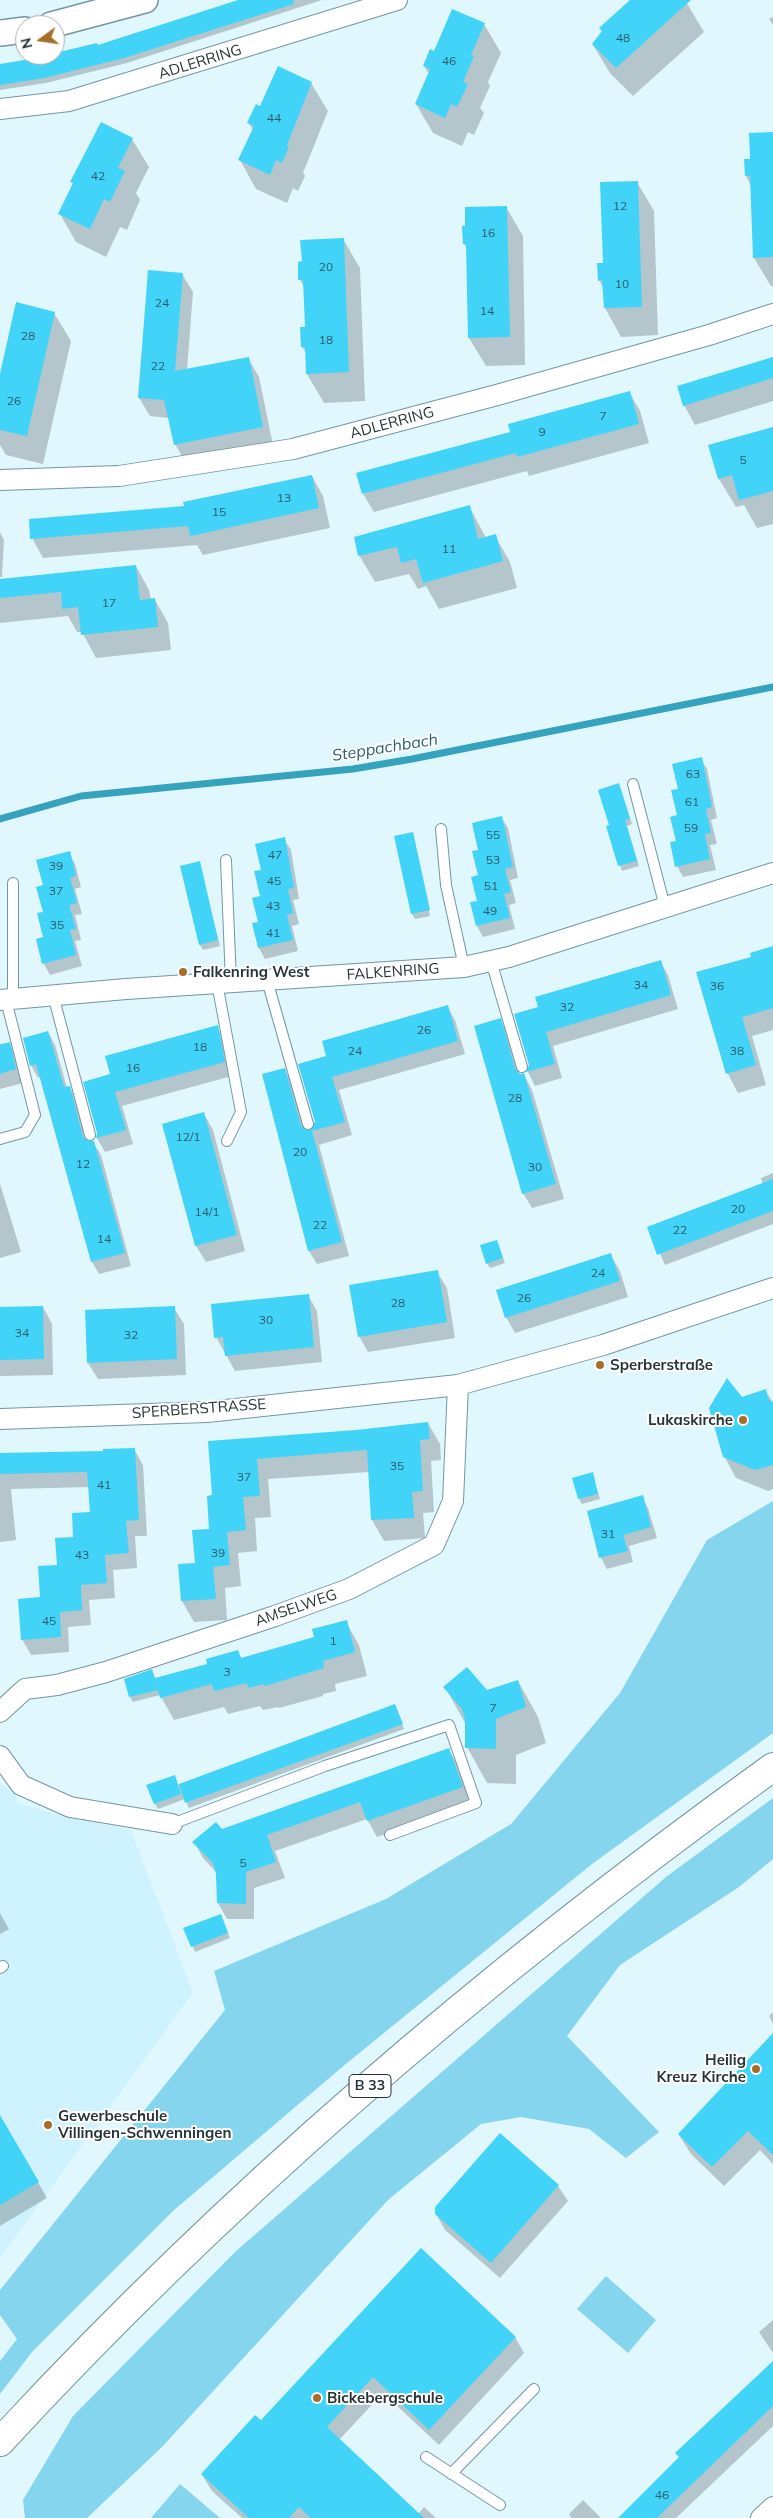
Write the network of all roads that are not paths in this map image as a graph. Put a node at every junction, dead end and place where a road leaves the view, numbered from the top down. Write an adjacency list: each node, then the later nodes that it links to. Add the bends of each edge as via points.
1 (145, 0): 3 (street)
2 (397, 0): 6 (street, ADLERRING, via 69,101)
3 (65, 21)
4 (15, 31): 5 (street)
5 (0, 33)
6 (0, 109)
7 (773, 314): 8 (street, ADLERRING, via 497,395 293,449 119,476)
8 (0, 480)
9 (633, 784): 14 (lane)
10 (441, 829): 16 (lane, via 446,885)
11 (226, 860): 18 (lane)
12 (773, 873): 14 (street, FALKENRING)
13 (13, 883): 20 (lane)
14 (665, 907): 15 (street, FALKENRING)
15 (491, 961): 16 (street, FALKENRING); 21 (lane)
16 (464, 967): 17 (street, FALKENRING)
17 (267, 980): 18 (street, FALKENRING); 22 (lane)
18 (224, 982): 19 (street, FALKENRING); 25 (lane, via 240,1112)
19 (52, 995): 20 (street, FALKENRING); 23 (lane)
20 (6, 1000): 24 (lane, via 36,1116 25,1132)
21 (522, 1067)
22 (308, 1124)
23 (90, 1135)
24 (0, 1140)
25 (227, 1140)
26 (773, 1288): 27 (street, SPERBERSTRASSE, via 603,1345)
27 (458, 1384): 28 (street, SPERBERSTRASSE, via 207,1412); 29 (street, AMSELWEG, via 453,1501 434,1545 349,1589 275,1616 106,1672 57,1685 25,1689)
28 (0, 1419)
29 (0, 1712)
30 (0, 1756): 32 (street, via 21,1786 70,1807)
31 (773, 1767): 35 (main road, B 33, via 534,1948 340,2111 161,2276 74,2361)
32 (172, 1824): 33 (lane, via 325,1766 449,1725 476,1804)
33 (390, 1835)
34 (534, 2389): 37 (lane)
35 (0, 2442)
36 (426, 2457): 37 (lane)
37 (450, 2474): 38 (lane)
38 (500, 2506)
39 (773, 2507): 40 (street)
40 (761, 2518)

